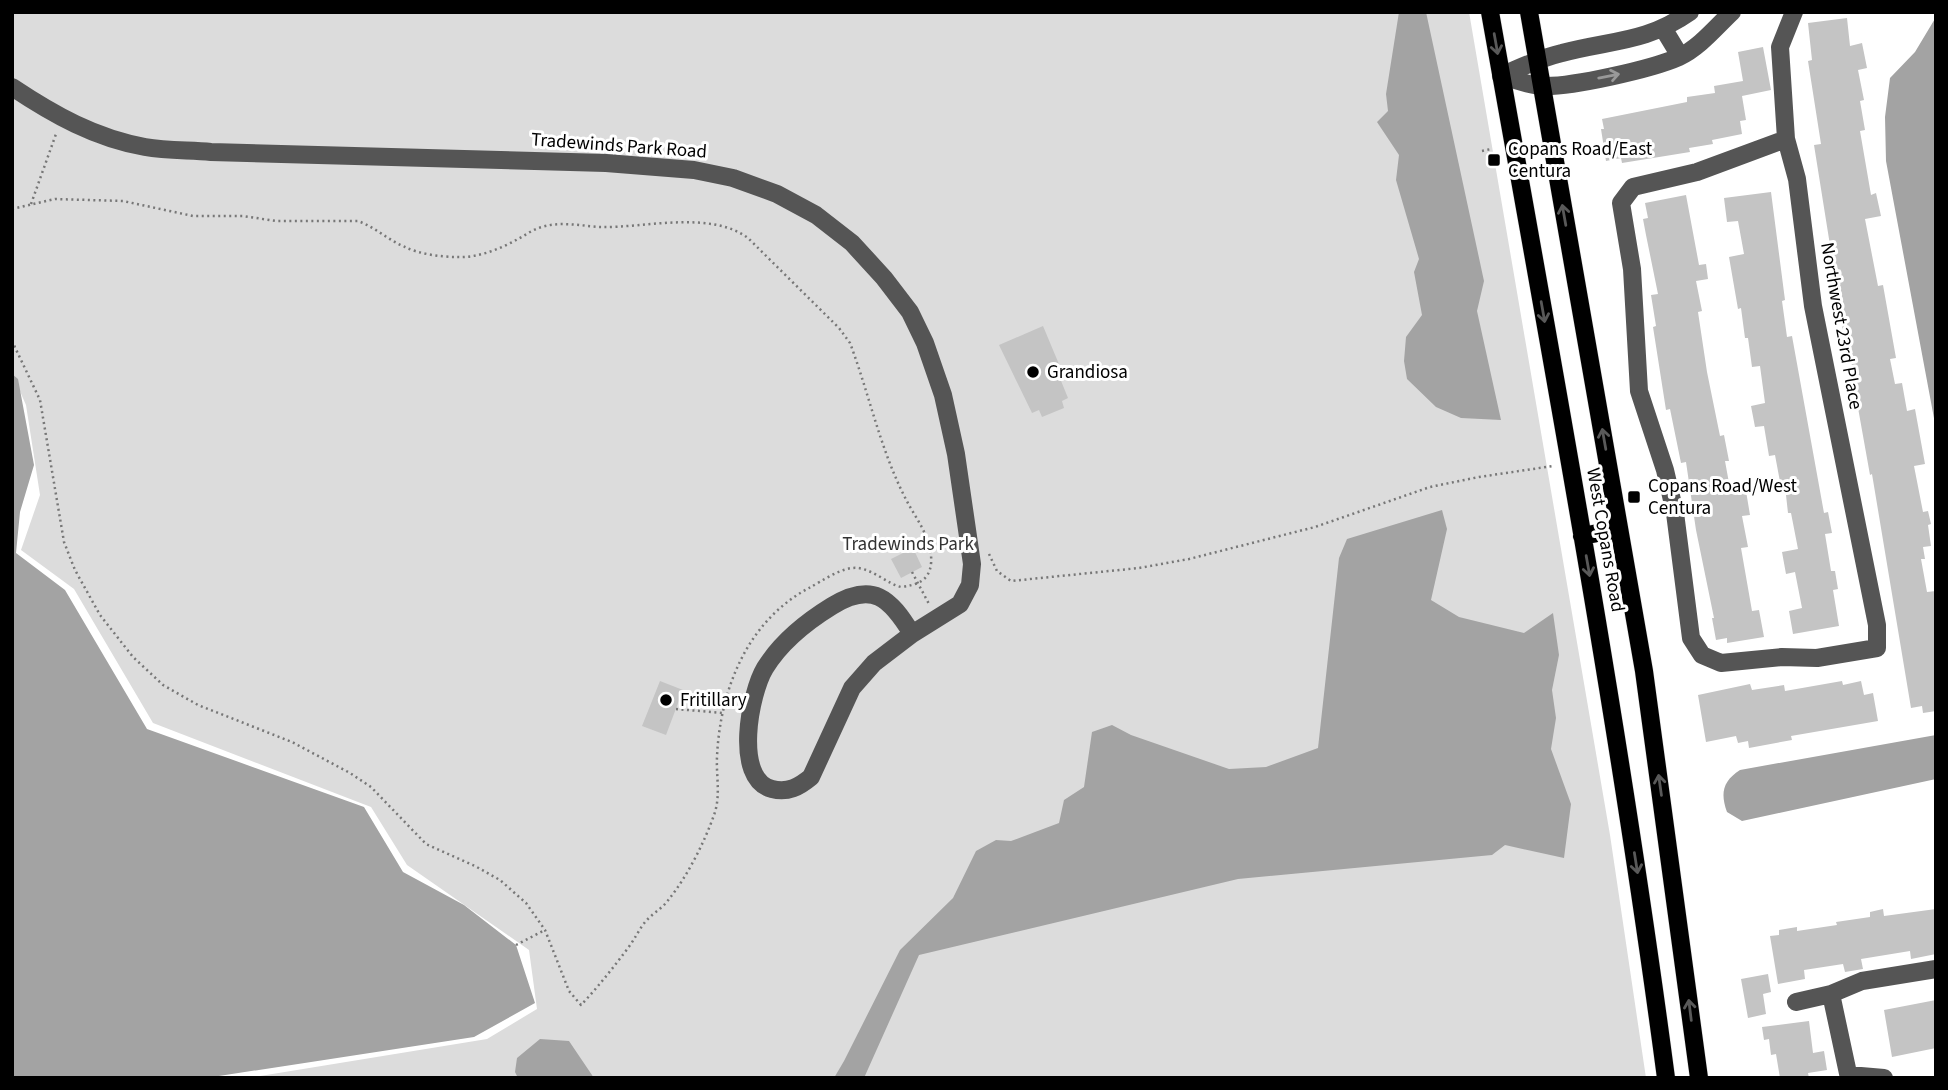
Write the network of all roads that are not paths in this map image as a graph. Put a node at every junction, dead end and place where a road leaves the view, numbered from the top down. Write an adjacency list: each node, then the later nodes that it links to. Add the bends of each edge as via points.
1 (1490, 12): 9 (main road, West Copans Road, one-way to 9)
2 (1529, 12): 8 (main road, West Copans Road)
3 (1690, 12): 6 (street)
4 (1732, 12): 7 (street)
5 (1794, 12): 12 (street, Northwest 23rd Place, via 1780,47)
6 (1663, 28): 7 (street); 8 (street, via 1633,40)
7 (1681, 57): 11 (street, one-way to 7, via 1643,69)
8 (1537, 60): 9 (street); 11 (main road, West Copans Road)
9 (1501, 76): 11 (street); 14 (main road, West Copans Road, one-way to 14)
10 (12, 87): 15 (street, Tradewinds Park Road, via 61,118 108,138 159,148 694,170 777,194 816,215 852,243 910,312 943,395 972,564 970,585 960,604)
11 (1542, 87): 13 (main road, West Copans Road, one-way to 11)
12 (1786, 139): 12 (street, Northwest 23rd Place, via 1697,172 1633,187 1621,204 1632,270 1639,391 1675,513 1691,638 1702,655 1721,663 1817,658 1877,648 1877,625 1813,306 1797,179)
13 (1619, 529): 14 (main road); 21 (main road, West Copans Road, one-way to 13, via 1644,671)
14 (1582, 536): 20 (main road, West Copans Road, one-way to 20, via 1612,705)
15 (912, 634): 15 (street, Tradewinds Park Road, via 888,600 862,593 815,616 788,639 765,668 753,698 749,764 757,779 782,791 799,787 811,777 852,688 874,663)
16 (1936, 969): 17 (street, via 1862,981)
17 (1831, 994): 18 (street); 19 (street)
18 (1796, 1002)
19 (1849, 1076): 22 (street)
20 (1666, 1078)
21 (1699, 1078)
22 (1884, 1078)

